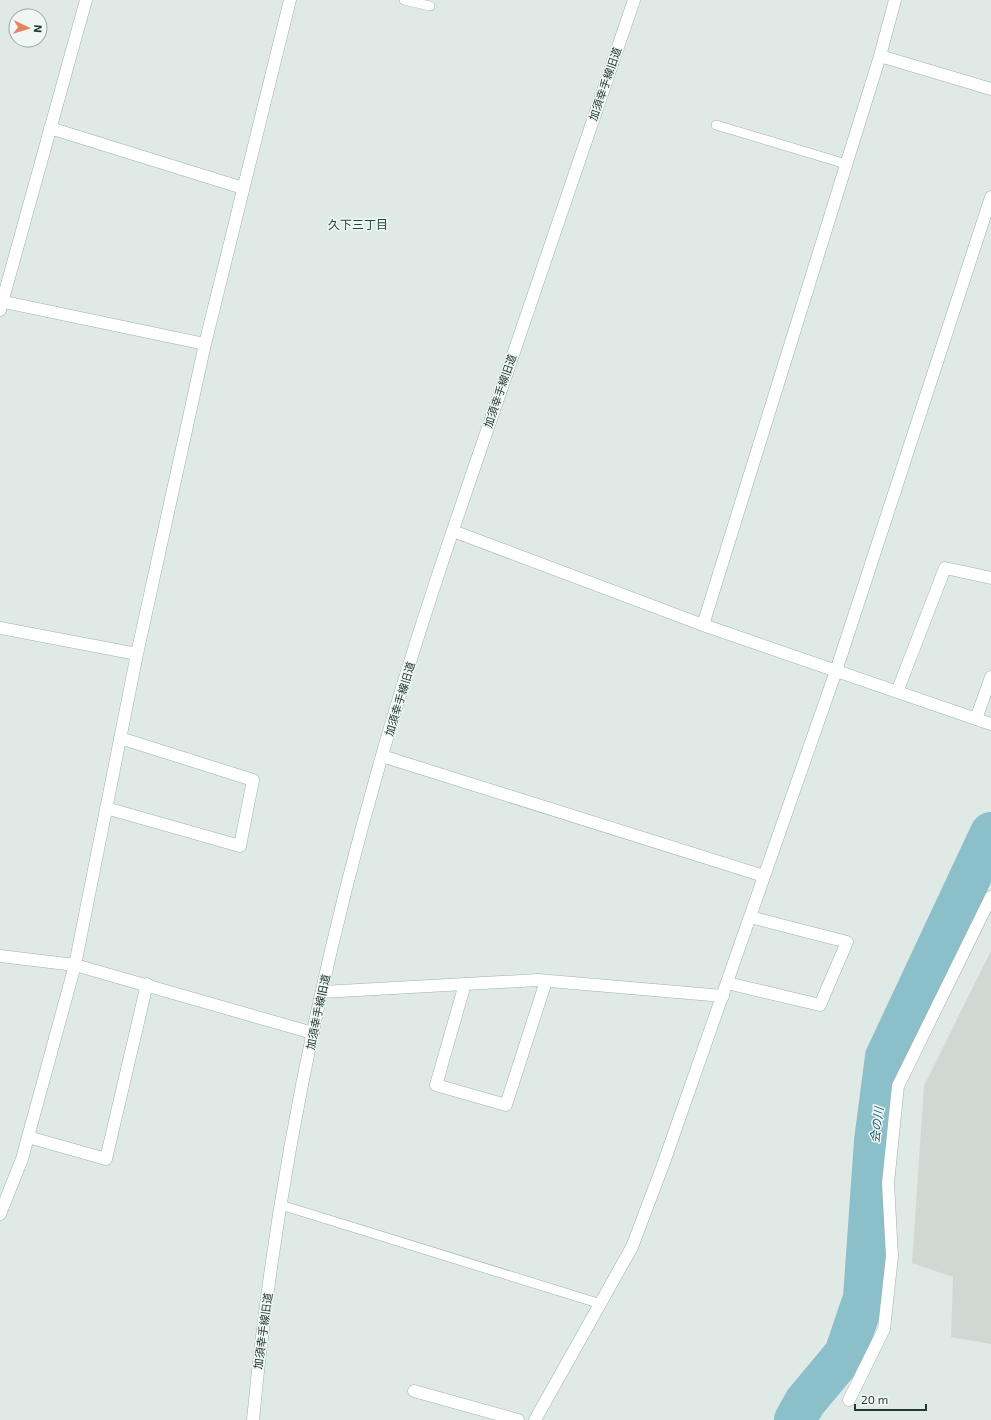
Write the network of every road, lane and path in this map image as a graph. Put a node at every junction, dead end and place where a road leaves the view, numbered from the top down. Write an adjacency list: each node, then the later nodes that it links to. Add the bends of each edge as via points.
1 (86, 0): 10 (street)
2 (290, 0): 12 (street)
3 (404, 0): 6 (lane)
4 (634, 0): 16 (street, 加須幸手線旧道)
5 (895, 0): 7 (street)
6 (430, 6)
7 (880, 56): 8 (street); 11 (street)
8 (991, 89)
9 (716, 126): 11 (lane)
10 (50, 128): 12 (street); 14 (street)
11 (846, 164): 18 (street)
12 (243, 188): 15 (street)
13 (991, 198): 21 (street)
14 (1, 304): 15 (street)
15 (205, 344): 20 (street)
16 (453, 531): 18 (street); 27 (street, 加須幸手線旧道)
17 (991, 578): 23 (street, via 945,568)
18 (703, 625): 21 (street)
19 (0, 628): 20 (street)
20 (137, 654): 26 (street)
21 (836, 671): 23 (street); 29 (street)
22 (991, 678): 24 (street)
23 (897, 692): 24 (street)
24 (976, 719): 25 (street)
25 (991, 724)
26 (120, 738): 28 (street); 28 (street, via 253,780 240,846)
27 (382, 756): 29 (street); 38 (street, 加須幸手線旧道)
28 (106, 808): 33 (street)
29 (764, 876): 31 (street)
30 (991, 897): 46 (street, via 898,1086 888,1183 892,1256 884,1329)
31 (750, 917): 35 (street); 35 (street, via 847,942 820,1005)
32 (0, 956): 33 (street)
33 (75, 965): 36 (street); 41 (street)
34 (546, 981): 37 (street); 37 (street, via 506,1104 436,1085); 39 (street)
35 (727, 983): 39 (street)
36 (147, 984): 40 (street); 41 (street, via 106,1159)
37 (465, 984): 38 (street)
38 (322, 992): 40 (street, 加須幸手線旧道)
39 (723, 996): 44 (street, via 632,1247)
40 (312, 1033): 42 (street, 加須幸手線旧道)
41 (28, 1137): 43 (street)
42 (281, 1205): 44 (lane); 47 (street, 加須幸手線旧道, via 258,1360)
43 (0, 1214)
44 (601, 1304): 49 (street)
45 (414, 1391): 48 (street)
46 (849, 1400)
47 (253, 1420)
48 (518, 1420)
49 (535, 1420)

